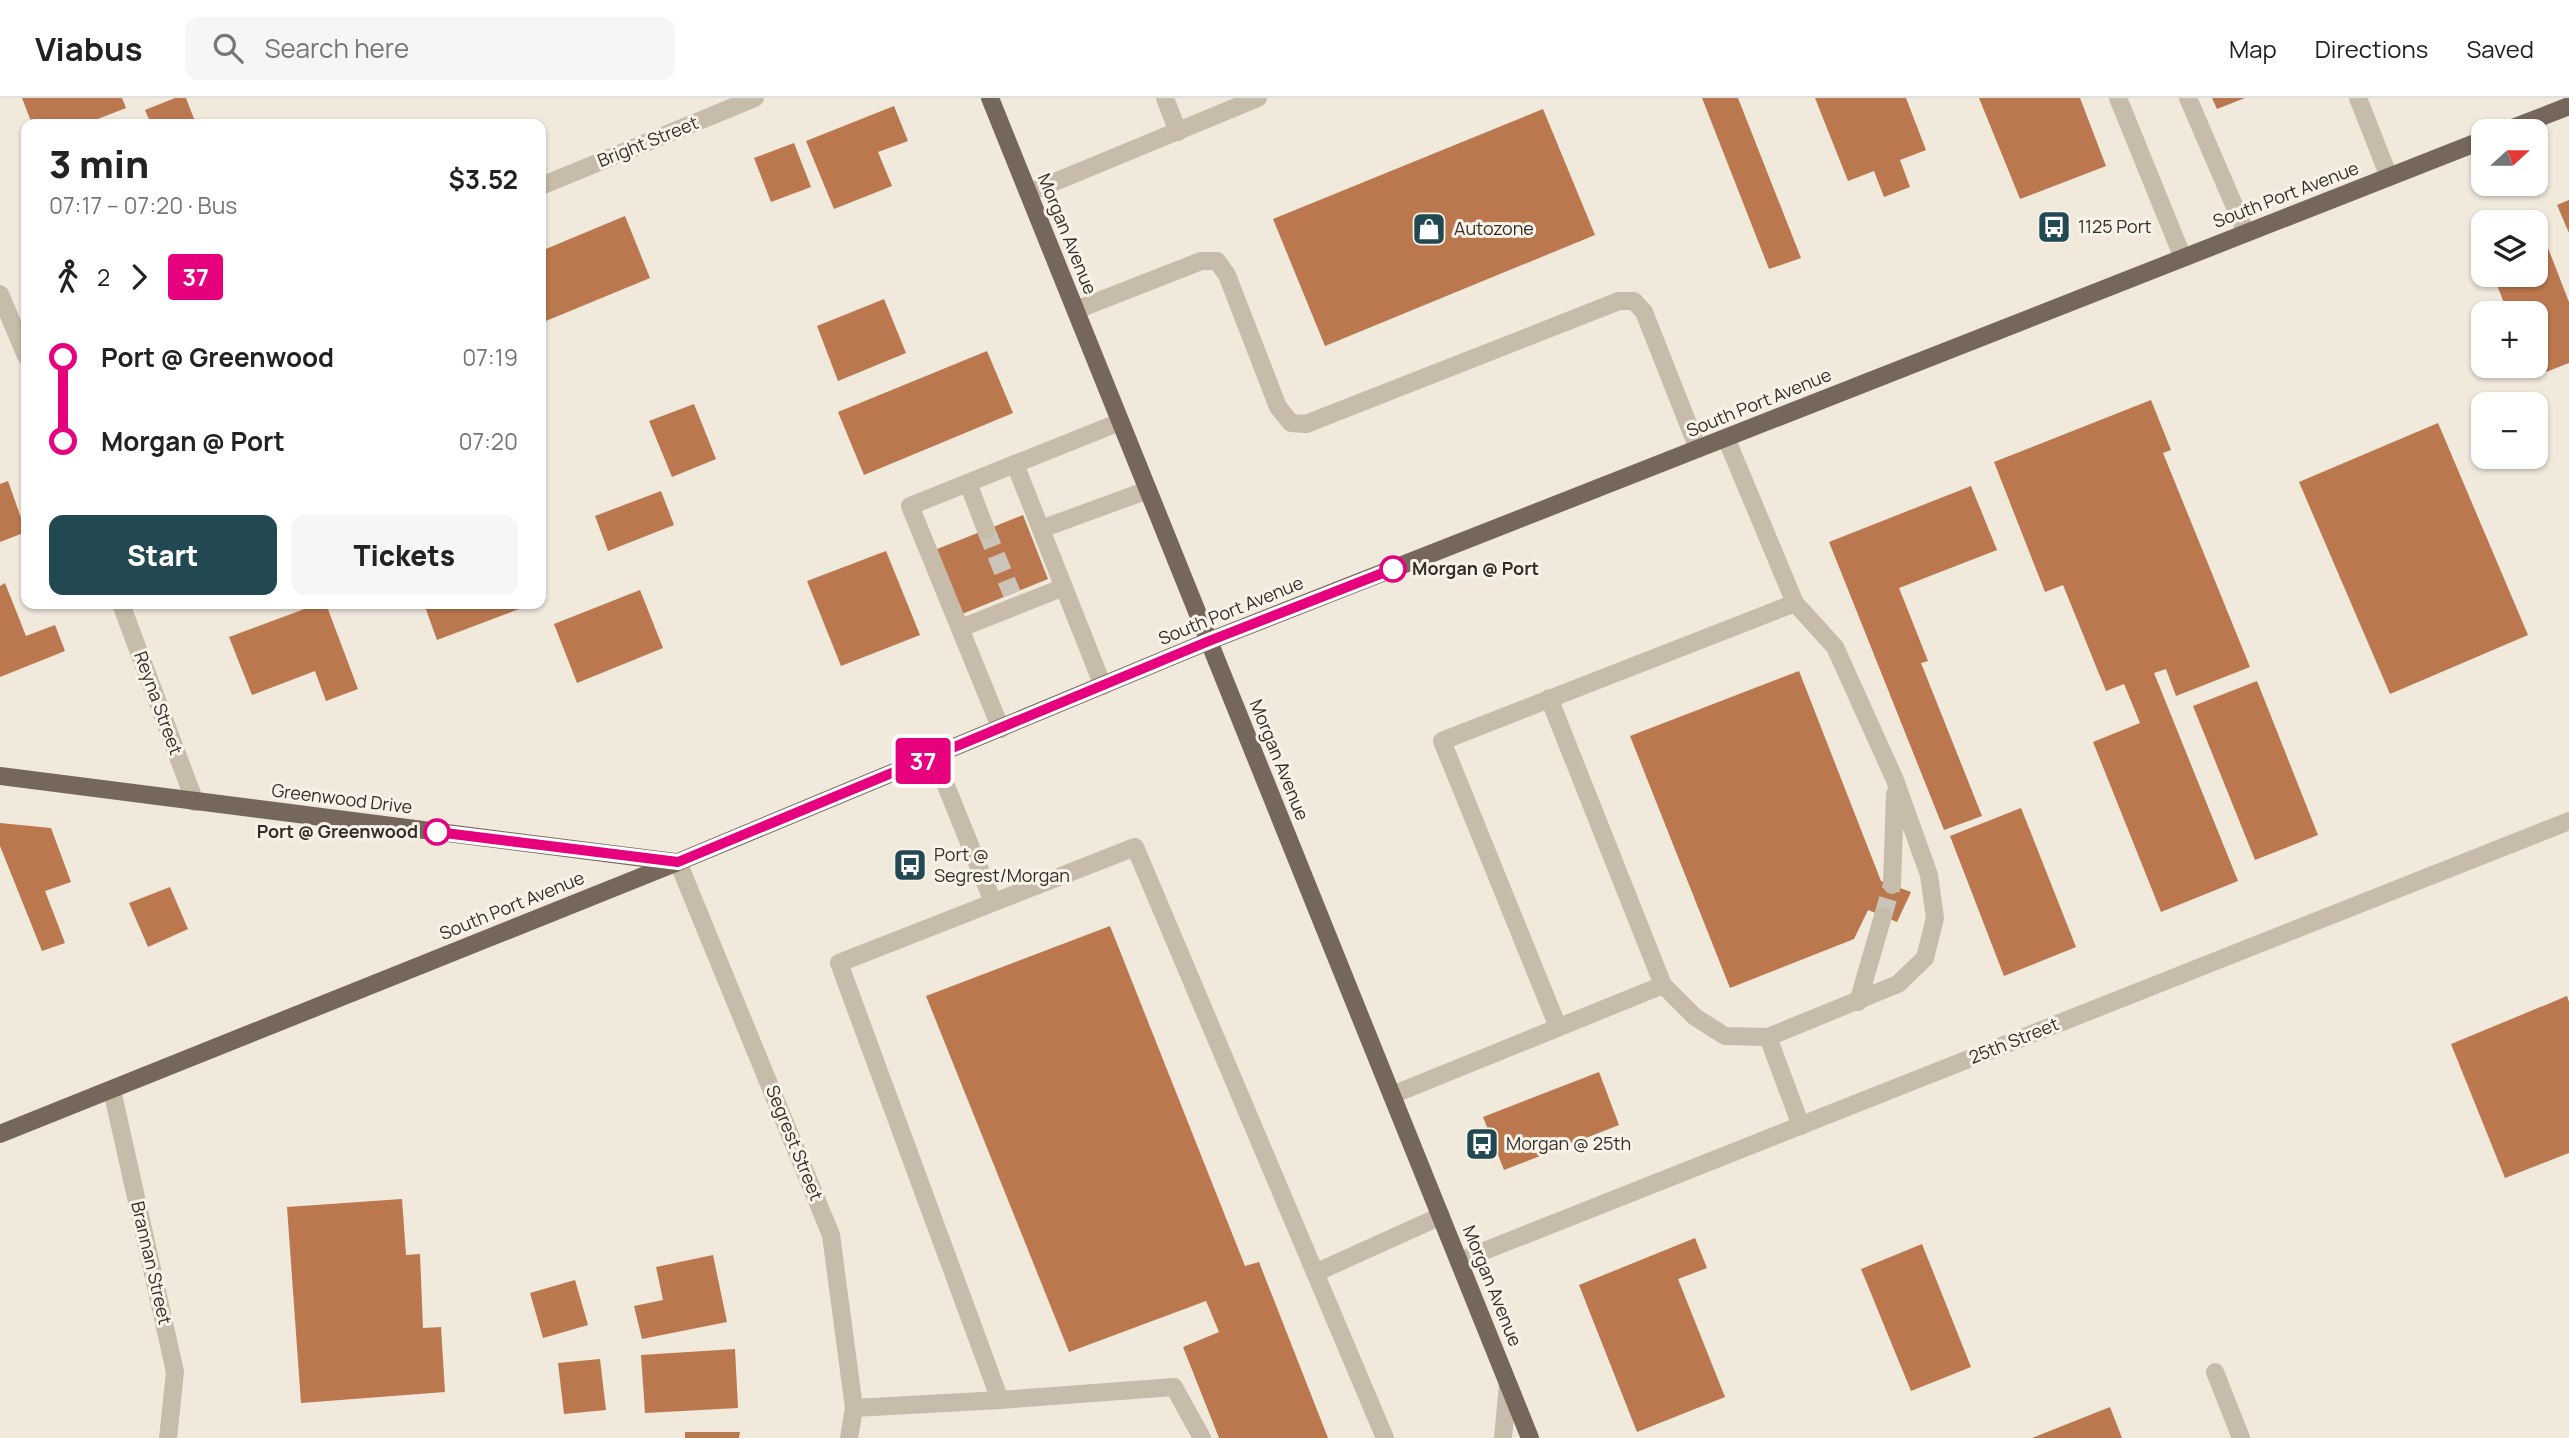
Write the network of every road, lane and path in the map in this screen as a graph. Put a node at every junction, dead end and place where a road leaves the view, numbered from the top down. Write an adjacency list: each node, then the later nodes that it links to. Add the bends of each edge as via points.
1 (755, 98): 13 (street, Bright Street)
2 (990, 98): 14 (main road, Morgan Avenue)
3 (1165, 98): 10 (street)
4 (1258, 98): 10 (street)
5 (2118, 98): 16 (street)
6 (2191, 98): 15 (street)
7 (2358, 98): 12 (street)
8 (2569, 106): 9 (main road)
9 (2536, 119)
10 (1178, 132): 14 (street)
11 (2471, 145): 12 (main road, South Port Avenue)
12 (2389, 177): 15 (main road, South Port Avenue)
13 (546, 184)
14 (1028, 193): 18 (main road, Morgan Avenue)
15 (2246, 233): 16 (main road, South Port Avenue)
16 (2183, 258): 21 (main road, South Port Avenue)
17 (0, 294): 19 (street)
18 (1076, 310): 20 (main road, Morgan Avenue); 22 (street, via 1201,261 1217,261 1227,275 1278,407 1291,423 1306,424 1619,301 1634,301 1644,312)
19 (21, 344)
20 (1120, 422): 23 (street); 25 (main road, Morgan Avenue)
21 (1726, 438): 22 (main road, South Port Avenue); 29 (street)
22 (1698, 449): 32 (main road, South Port Avenue)
23 (1015, 464): 24 (street); 26 (street)
24 (968, 483): 27 (street); 31 (street, via 910,506)
25 (1148, 490): 26 (street); 32 (main road, Morgan Avenue)
26 (1041, 529): 28 (street)
27 (986, 530)
28 (1064, 587): 31 (street, via 1014,599); 33 (street)
29 (1795, 603): 34 (street); 38 (street, via 1835,647)
30 (123, 609): 39 (street, Reyna Street)
31 (961, 628): 35 (street)
32 (1209, 641): 33 (main road, South Port Avenue); 50 (main road, Morgan Avenue)
33 (1103, 686): 35 (main road, South Port Avenue)
34 (1549, 698): 45 (street); 47 (street, via 1442,741)
35 (1001, 729): 36 (main road, South Port Avenue)
36 (934, 757): 41 (main road, South Port Avenue); 43 (street)
37 (0, 776): 39 (main road, Greenwood Drive)
38 (1895, 780): 42 (street); 46 (street, via 1929,876 1935,918 1925,958 1898,984)
39 (195, 802): 41 (main road, Greenwood Drive)
40 (2569, 821): 51 (street, 25th Street)
41 (678, 862): 49 (main road, South Port Avenue); 59 (street, Segrest Street, via 831,1235)
42 (1892, 885)
43 (993, 902): 55 (street, via 1135,847); 58 (street, via 839,963)
44 (1882, 916): 46 (street)
45 (1663, 985): 47 (street); 48 (street, via 1695,1017 1725,1036)
46 (1858, 1002): 48 (street)
47 (1558, 1027): 50 (street)
48 (1768, 1037): 51 (street)
49 (112, 1090): 52 (main road, South Port Avenue); 60 (street, Brannan Street, via 175,1372)
50 (1392, 1095): 53 (main road, Morgan Avenue)
51 (1801, 1126): 54 (street, 25th Street)
52 (0, 1134)
53 (1441, 1216): 54 (main road, Morgan Avenue); 55 (street)
54 (1459, 1261): 57 (main road, Morgan Avenue)
55 (1315, 1273): 63 (street)
56 (2215, 1372): 66 (street)
57 (1508, 1384): 64 (street); 65 (main road, Morgan Avenue)
58 (1000, 1401): 59 (street); 62 (street, via 1174,1387)
59 (853, 1408): 61 (street, Segrest Street)
60 (168, 1438)
61 (849, 1438)
62 (1202, 1438)
63 (1385, 1438)
64 (1503, 1438)
65 (1530, 1438)
66 (2241, 1438)

